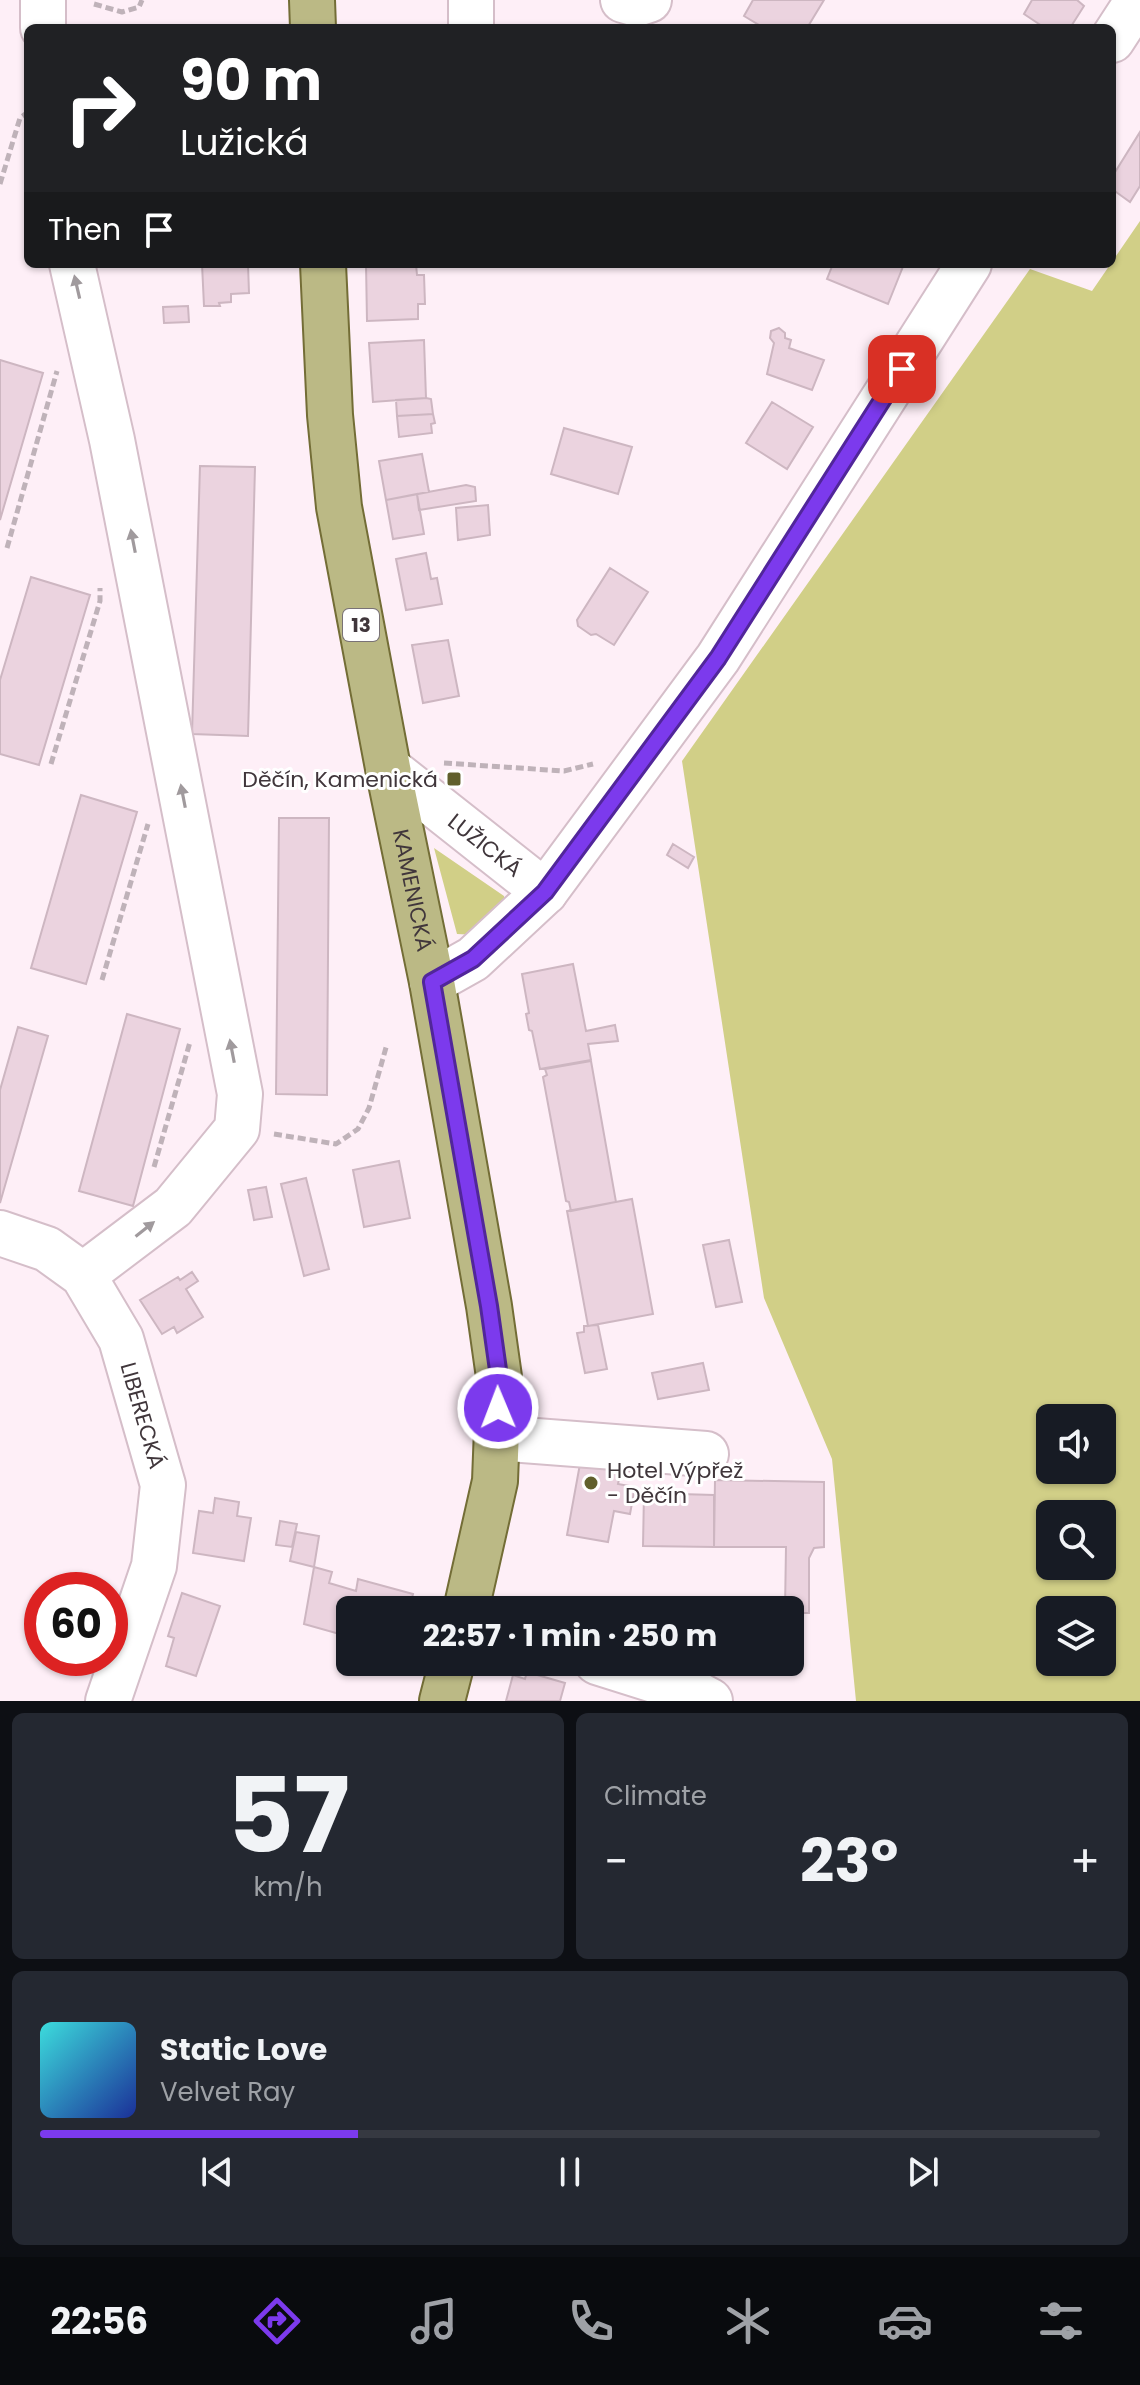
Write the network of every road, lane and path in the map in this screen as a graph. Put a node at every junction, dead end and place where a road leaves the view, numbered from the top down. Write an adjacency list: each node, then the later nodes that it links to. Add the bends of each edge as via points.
1 (43, 0): 9 (street)
2 (142, 0): 8 (path, via 139,7 122,12)
3 (312, 0): 10 (main road)
4 (471, 0): 11 (street)
5 (623, 0): 6 (street)
6 (649, 0)
7 (1138, 0): 12 (street)
8 (94, 4)
9 (43, 24)
10 (313, 24)
11 (471, 24)
12 (1116, 34)
13 (24, 115): 14 (path)
14 (0, 184)
15 (73, 268): 29 (street, one-way to 15, via 112,440)
16 (323, 268): 24 (main road, KAMENICKÁ / 13, via 339,507)
17 (966, 268): 26 (street, LUŽICKÁ, via 718,658)
18 (59, 364): 19 (path)
19 (7, 548)
20 (100, 586): 23 (path)
21 (605, 762): 22 (path, via 564,771)
22 (441, 763)
23 (51, 764)
24 (388, 768): 26 (street, LUŽICKÁ); 28 (main road, KAMENICKÁ / 13)
25 (149, 818): 27 (path)
26 (545, 892): 28 (street, LUŽICKÁ, via 473,959)
27 (102, 980)
28 (432, 982): 35 (main road, KAMENICKÁ / 13, via 489,1306 499,1377)
29 (222, 1002): 31 (street, one-way to 29, via 240,1094); 32 (path, via 197,1017)
30 (387, 1044): 31 (path, via 369,1108 358,1129 336,1144)
31 (237, 1129): 34 (street, one-way to 31, via 173,1207)
32 (151, 1179)
33 (0, 1233): 34 (street, LIBERECKÁ, via 47,1249)
34 (83, 1275): 40 (street, LIBERECKÁ, via 121,1339 163,1485 154,1566)
35 (497, 1438): 36 (street); 37 (main road, KAMENICKÁ / 13, via 495,1481)
36 (706, 1454)
37 (469, 1596)
38 (448, 1676): 41 (main road)
39 (641, 1676): 42 (street)
40 (108, 1701)
41 (442, 1701)
42 (710, 1701)

